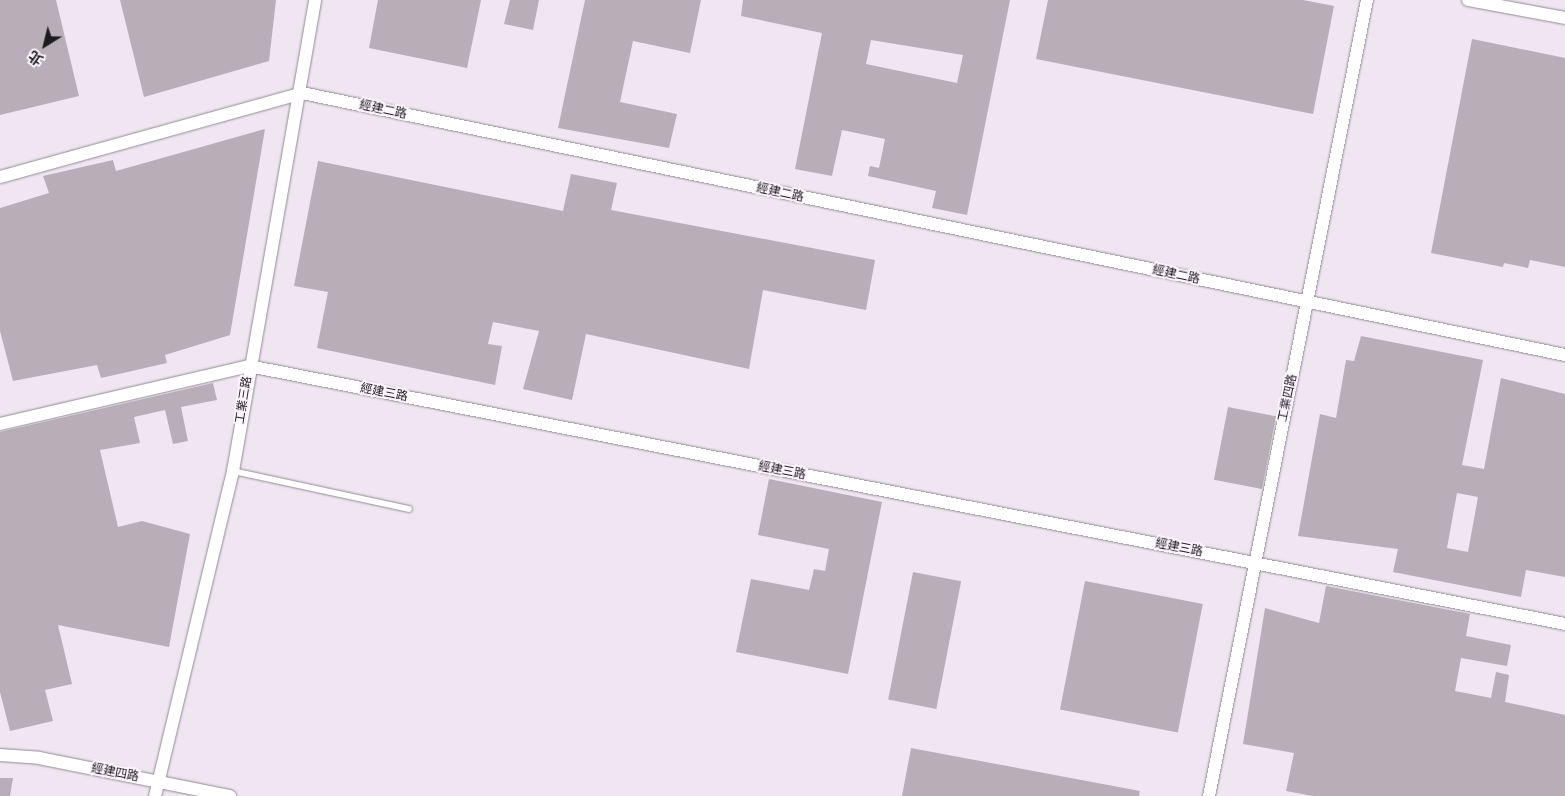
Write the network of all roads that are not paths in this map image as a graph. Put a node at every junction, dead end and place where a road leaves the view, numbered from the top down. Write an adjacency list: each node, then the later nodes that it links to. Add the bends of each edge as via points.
1 (316, 0): 5 (street, 工業三路)
2 (1367, 0): 7 (street, 工業四路)
3 (1468, 0): 4 (street)
4 (1565, 18)
5 (302, 93): 6 (street, 經建二路); 7 (street, 經建二路); 9 (street, 工業三路)
6 (0, 177)
7 (1308, 303): 8 (street, 經建二路); 13 (street, 工業四路)
8 (1565, 355)
9 (249, 366): 10 (street, 經建三路); 11 (street, 工業三路); 13 (street, 經建三路)
10 (0, 424)
11 (233, 471): 12 (lane); 16 (street, 工業三路)
12 (409, 509)
13 (1254, 563): 14 (street, 經建三路); 19 (street, 工業四路)
14 (1565, 624)
15 (0, 755): 16 (street, 經建四路, via 39,758)
16 (158, 782): 17 (street, 工業三路); 18 (street, 經建四路)
17 (155, 796)
18 (230, 796)
19 (1210, 796)

